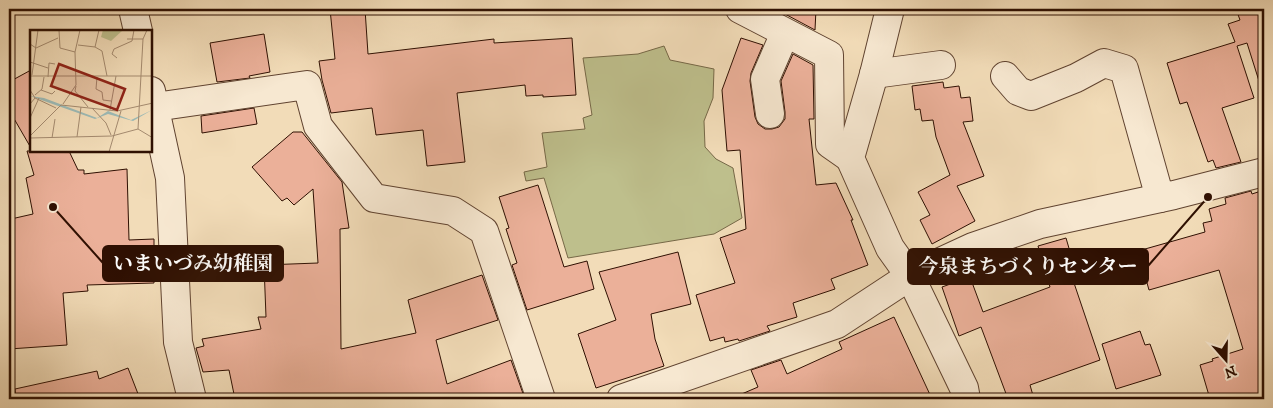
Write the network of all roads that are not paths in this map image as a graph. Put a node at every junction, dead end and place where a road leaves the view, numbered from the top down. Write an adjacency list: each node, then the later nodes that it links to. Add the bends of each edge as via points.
1 (133, 9): 4 (street)
2 (740, 9): 5 (street)
3 (890, 9): 7 (street)
4 (138, 30)
5 (785, 33): 10 (street, via 765,79); 11 (street, via 829,55 830,144)
6 (941, 65): 7 (street)
7 (874, 74): 11 (street)
8 (1005, 76): 13 (street, via 1018,91 1031,96 1104,63 1124,69)
9 (153, 99): 15 (street, via 170,178 178,342); 16 (street, via 307,85 318,126 374,198 453,211 484,230)
10 (770, 114)
11 (850, 158): 14 (street, via 890,248)
12 (1264, 172): 13 (street)
13 (1160, 198): 14 (street, via 1040,224 973,247)
14 (910, 276): 17 (street, via 837,324); 18 (street, via 964,388)
15 (192, 399)
16 (541, 399)
17 (621, 399)
18 (966, 399)

